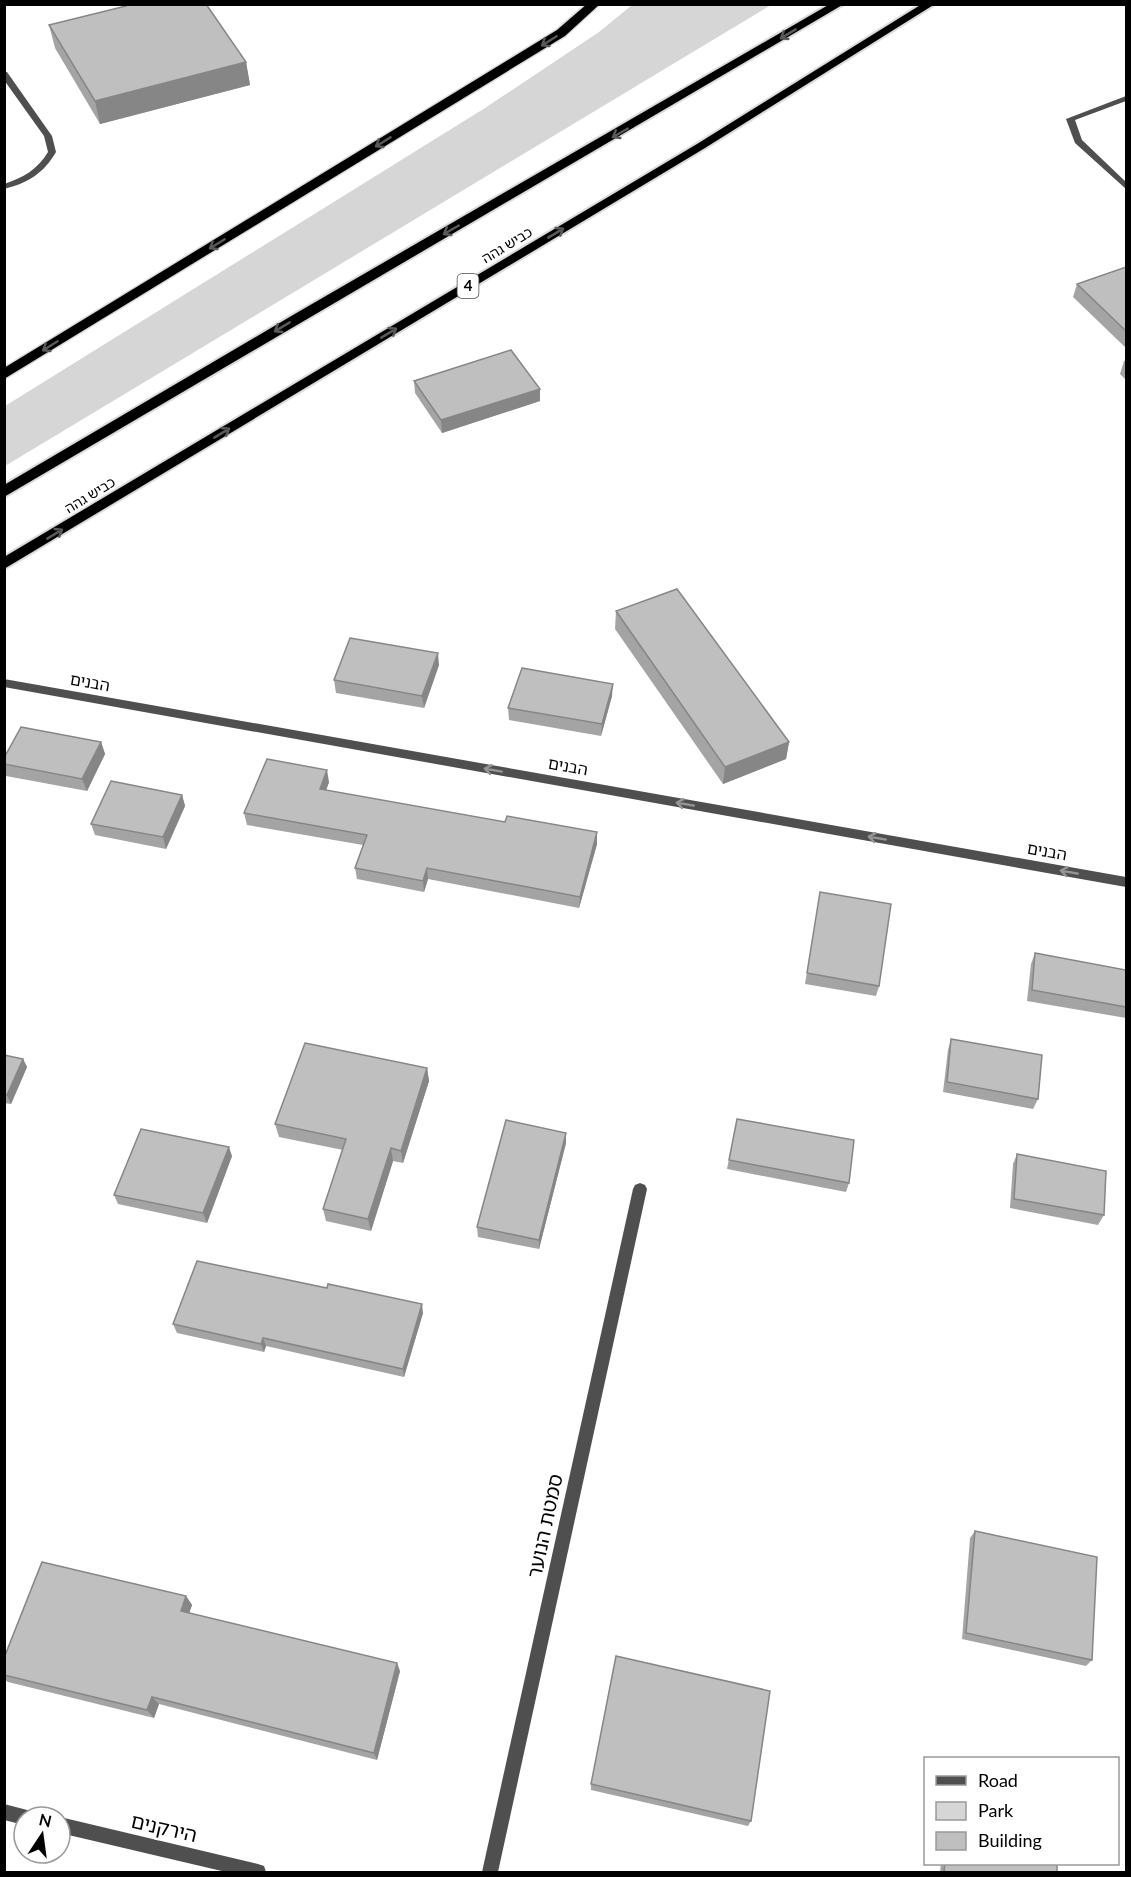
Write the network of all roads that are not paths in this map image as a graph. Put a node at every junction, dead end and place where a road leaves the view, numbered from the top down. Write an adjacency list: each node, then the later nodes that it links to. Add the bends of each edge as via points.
1 (595, 4): 8 (highway, one-way to 8, via 561,33)
2 (838, 4): 9 (highway, one-way to 9)
3 (930, 4): 10 (highway, כביש גהה / 4, one-way to 3, via 701,146)
4 (4, 74): 7 (street, via 48,136 52,152 35,175)
5 (1126, 99): 6 (street, via 1070,119 1078,141)
6 (1126, 186)
7 (4, 187)
8 (4, 375)
9 (4, 492)
10 (4, 564)
11 (4, 683): 12 (street, הבנים, one-way to 11)
12 (1126, 882)
13 (640, 1189): 16 (street, סמטת הנוער)
14 (72, 1828): 15 (street, הירקנים)
15 (258, 1872)
16 (490, 1872)

